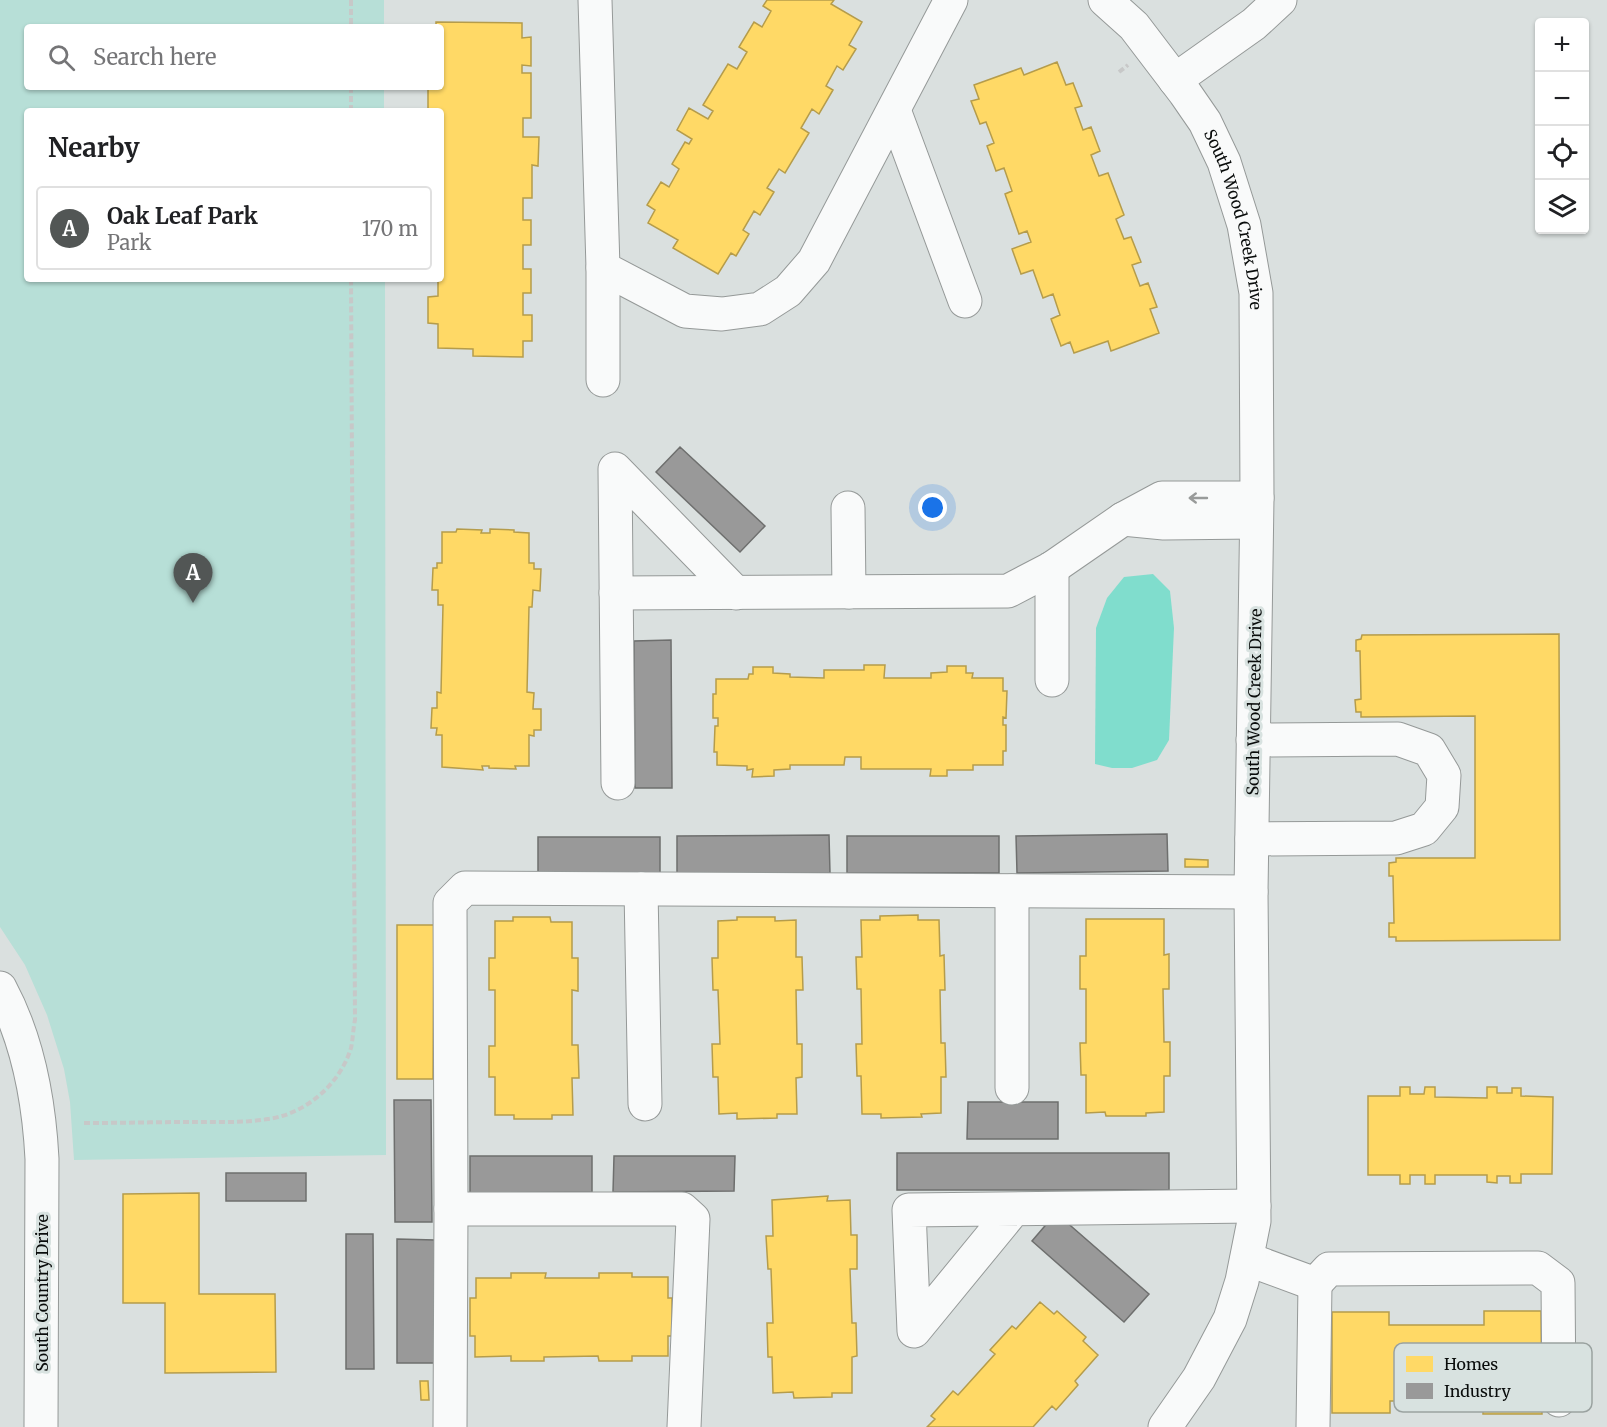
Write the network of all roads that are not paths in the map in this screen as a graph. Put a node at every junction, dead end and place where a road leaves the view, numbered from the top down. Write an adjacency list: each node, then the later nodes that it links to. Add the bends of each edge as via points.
1 (595, 0): 7 (street)
2 (951, 0): 6 (street)
3 (1105, 0): 5 (street, South Wood Creek Drive, via 1134,26)
4 (1280, 0): 5 (street, via 1254,24)
5 (1175, 80): 11 (street, South Wood Creek Drive, via 1205,122 1224,162 1244,225 1256,293)
6 (894, 110): 7 (street, via 814,261 788,291 760,309 722,314 685,310); 8 (street)
7 (603, 268): 9 (street)
8 (965, 301)
9 (603, 380)
10 (848, 508): 13 (street)
11 (1257, 510): 12 (street, via 1164,523 1124,519); 17 (street, South Wood Creek Drive)
12 (1052, 568): 13 (street, via 1008,591); 16 (street)
13 (849, 592): 15 (street)
14 (616, 593): 15 (street); 15 (street, via 615,469); 18 (street)
15 (736, 593)
16 (1052, 680)
17 (1253, 740): 19 (street, South Wood Creek Drive); 19 (street, via 1398,739 1429,750 1444,775 1442,807 1424,829 1396,838)
18 (618, 783)
19 (1252, 838): 22 (street, South Wood Creek Drive)
20 (641, 889): 21 (street); 25 (street); 27 (street, via 465,888 450,903)
21 (1012, 891): 22 (street); 24 (street)
22 (1251, 892): 26 (street, South Wood Creek Drive)
23 (0, 988): 32 (street, South Country Drive, via 19,1034 37,1096 42,1159)
24 (1012, 1088)
25 (645, 1104)
26 (1254, 1206): 28 (street); 29 (street, South Wood Creek Drive)
27 (451, 1209): 33 (street); 34 (street, via 682,1209 693,1219)
28 (1014, 1209)
29 (1247, 1260): 30 (street); 35 (street, South Wood Creek Drive, via 1230,1319 1199,1378)
30 (1314, 1284): 31 (street, via 1329,1269 1538,1268 1558,1283); 36 (street)
31 (1559, 1343)
32 (41, 1427)
33 (450, 1427)
34 (684, 1427)
35 (1165, 1427)
36 (1312, 1427)

